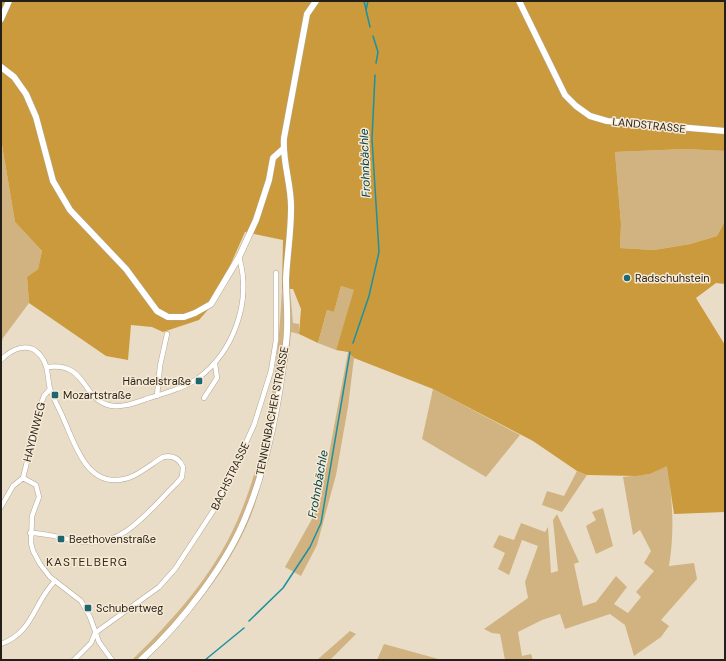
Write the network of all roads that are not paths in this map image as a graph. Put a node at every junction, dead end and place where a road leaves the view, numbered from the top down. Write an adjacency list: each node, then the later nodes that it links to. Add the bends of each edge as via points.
1 (9, 1): 4 (street)
2 (316, 1): 7 (street, via 307,14)
3 (519, 1): 6 (street, LANDSTRASSE, via 564,95 590,116 619,123 636,122)
4 (1, 19)
5 (1, 67): 8 (street, via 14,77 26,94 36,116 53,181 70,210 126,269 157,311 168,317 184,317 195,314 211,304)
6 (725, 132)
7 (283, 150): 8 (street, via 273,158 256,220); 25 (street, TENNENBACHER STRASSE, via 292,208 286,282 286,342 273,419 259,476 242,525 215,574 182,616)
8 (239, 258): 12 (street, via 243,270 240,318)
9 (276, 273): 21 (street, BACHSTRASSE, via 276,340 271,371 254,425 219,502 175,569 160,587)
10 (167, 334): 15 (street)
11 (1, 360): 13 (street, via 11,351 30,347 40,354)
12 (215, 364): 15 (street, via 186,385); 16 (street, via 217,378)
13 (47, 367): 14 (street); 15 (street, via 67,367 77,374 100,401 108,405 117,406)
14 (50, 389): 17 (street, HAYDNWEG, via 41,404); 19 (street, via 79,452 89,467 100,476 115,480 130,478 168,456 177,458 184,470 176,484 129,530 113,540 94,544 43,533)
15 (157, 396)
16 (204, 398)
17 (23, 478): 18 (street, via 12,486); 19 (street, via 36,485 39,497 32,516)
18 (1, 507)
19 (30, 533): 20 (street, via 34,552 45,571)
20 (55, 581): 21 (street, via 81,601 90,617); 22 (street, via 41,597 30,622 18,636)
21 (95, 634): 23 (street); 24 (street)
22 (1, 644)
23 (74, 660)
24 (112, 660)
25 (141, 660)

